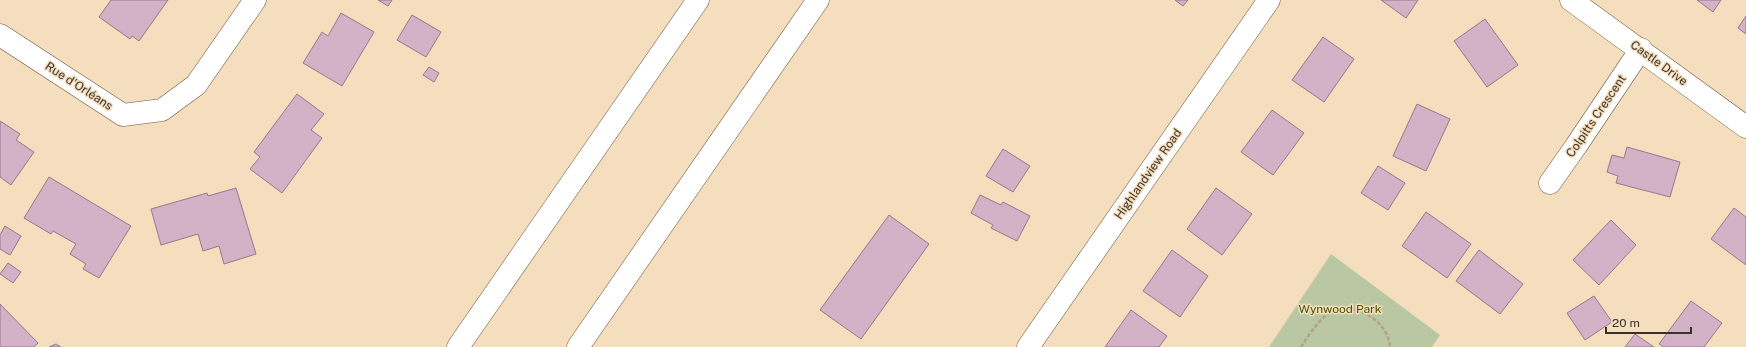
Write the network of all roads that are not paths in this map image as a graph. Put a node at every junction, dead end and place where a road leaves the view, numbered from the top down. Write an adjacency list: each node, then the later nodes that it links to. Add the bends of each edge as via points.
1 (255, 0): 6 (main road, Rue d'Orléans, via 196,85 162,110 123,115)
2 (698, 0): 10 (main road)
3 (818, 0): 11 (main road)
4 (1269, 0): 12 (main road, Highlandview Road)
5 (1571, 0): 7 (main road, Castle Drive)
6 (0, 35)
7 (1641, 49): 8 (main road, Castle Drive); 9 (main road, Colpitts Crescent)
8 (1746, 127)
9 (1550, 182)
10 (458, 347)
11 (578, 347)
12 (1028, 347)

